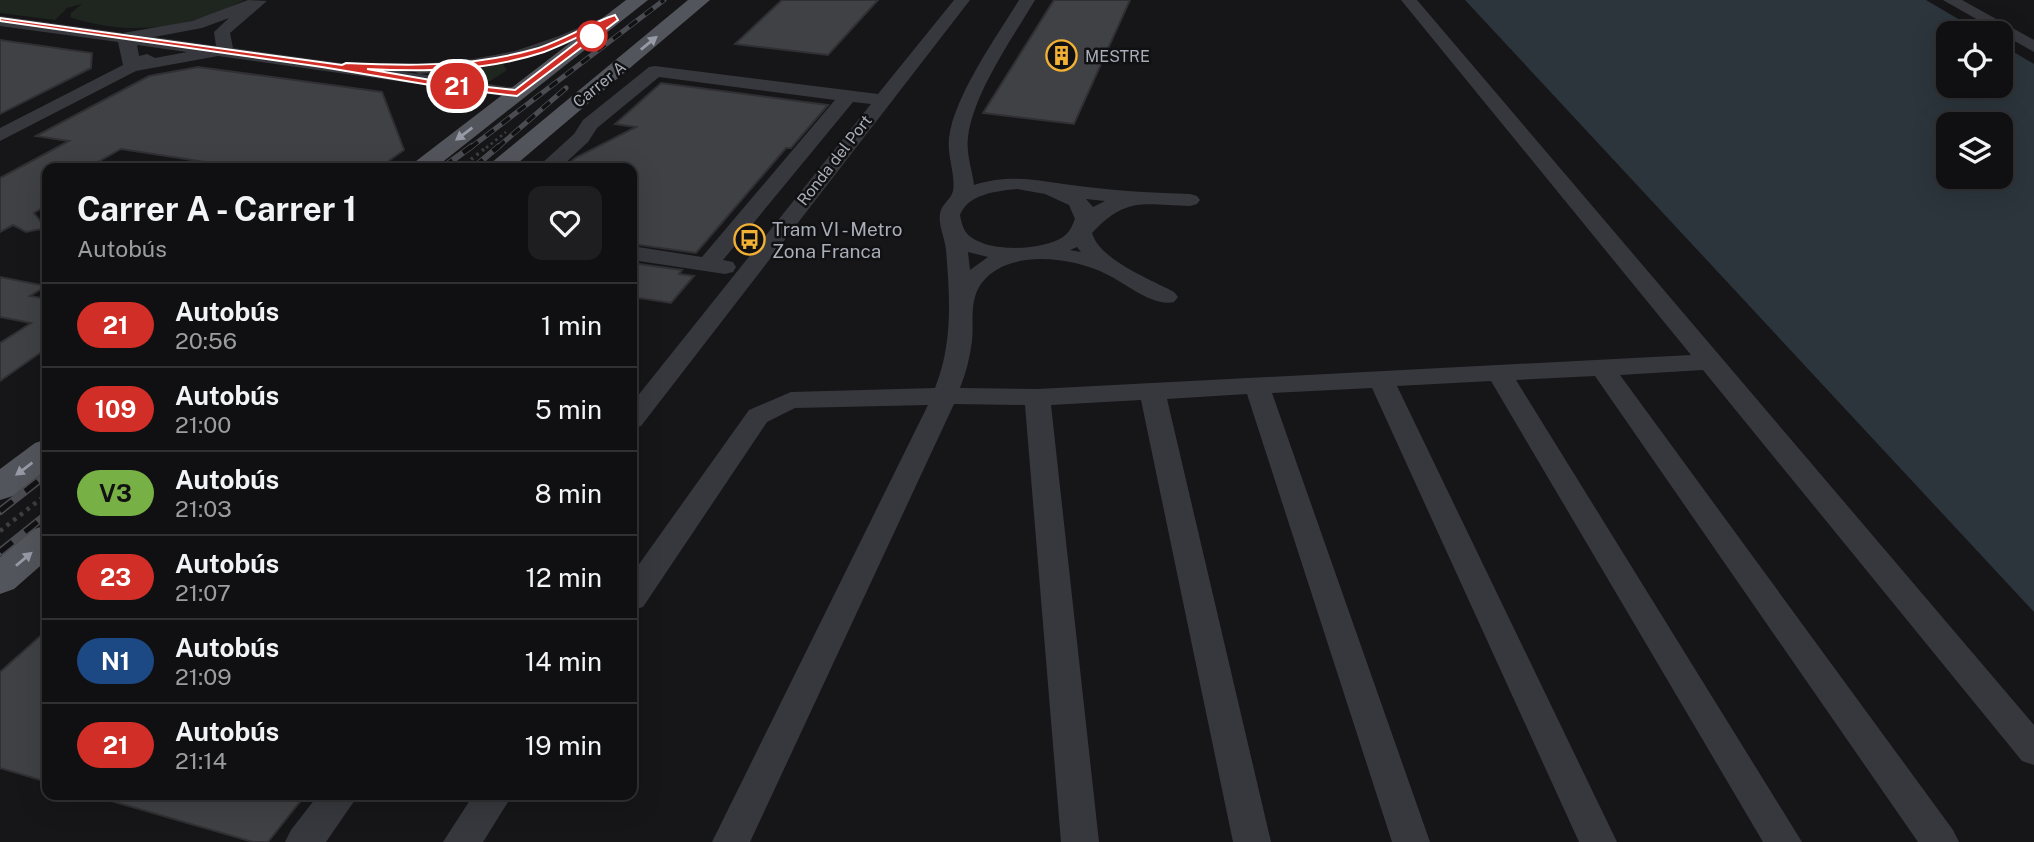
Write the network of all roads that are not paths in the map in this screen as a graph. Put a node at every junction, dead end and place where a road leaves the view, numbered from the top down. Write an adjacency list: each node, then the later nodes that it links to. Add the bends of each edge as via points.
1 (260, 0): 10 (street, via 196,25); 11 (street); 13 (street, via 222,32)
2 (638, 0): 8 (main road)
3 (701, 0): 19 (main road, Carrer A, one-way to 3)
4 (962, 0): 18 (street, Ronda del Port)
5 (1027, 0): 21 (street, via 978,82)
6 (1409, 0): 38 (street)
7 (1951, 0): 12 (street)
8 (615, 18): 14 (street, via 551,47 485,64 417,69); 16 (main road)
9 (0, 21): 10 (street)
10 (123, 38): 11 (street); 15 (street)
11 (176, 44): 13 (street); 15 (street)
12 (2034, 47)
13 (225, 50): 14 (street); 15 (street)
14 (322, 64): 16 (street)
15 (132, 67): 20 (street)
16 (517, 93): 19 (main road); 22 (main road, one-way to 22)
17 (848, 96): 18 (street); 24 (street, via 655,71 590,124); 33 (street)
18 (880, 100): 35 (street, Ronda del Port)
19 (577, 102): 23 (main road, Carrer A)
20 (0, 135)
21 (959, 135): 25 (street, via 966,152 985,168); 26 (street)
22 (426, 163)
23 (503, 163)
24 (553, 163)
25 (1048, 187): 26 (street, via 996,184); 27 (street); 29 (street, via 1082,208)
26 (962, 198): 30 (street, via 949,221)
27 (1132, 198): 28 (street); 29 (street, via 1103,209)
28 (1190, 200)
29 (1081, 232): 32 (street, via 1052,250); 34 (street, via 1094,254)
30 (955, 233): 32 (street, via 985,251); 37 (street)
31 (637, 254): 33 (street)
32 (1030, 254): 34 (street, via 1072,256); 37 (street, via 986,267 973,278)
33 (708, 264): 35 (street)
34 (1112, 268): 36 (street)
35 (748, 271): 46 (street, Ronda del Port)
36 (1166, 297)
37 (962, 302): 44 (street, via 954,372)
38 (1711, 362): 39 (street); 52 (street)
39 (1602, 368): 40 (street); 65 (street)
40 (1499, 373): 41 (street); 64 (street)
41 (1381, 379): 42 (street); 63 (street)
42 (1257, 385): 43 (street); 62 (street)
43 (1152, 391): 45 (street); 61 (street)
44 (944, 396): 45 (street); 51 (street, via 791,400 758,416); 53 (street)
45 (1037, 397): 60 (street)
46 (637, 414)
47 (42, 455): 48 (main road, one-way to 48)
48 (0, 487)
49 (42, 544): 50 (main road, one-way to 49)
50 (0, 579)
51 (637, 591)
52 (2034, 750)
53 (754, 793): 58 (street); 59 (street)
54 (336, 800): 56 (street)
55 (491, 800): 57 (street)
56 (304, 842)
57 (461, 842)
58 (731, 842)
59 (739, 842)
60 (1080, 842)
61 (1252, 842)
62 (1411, 842)
63 (1598, 842)
64 (1783, 842)
65 (1940, 842)

